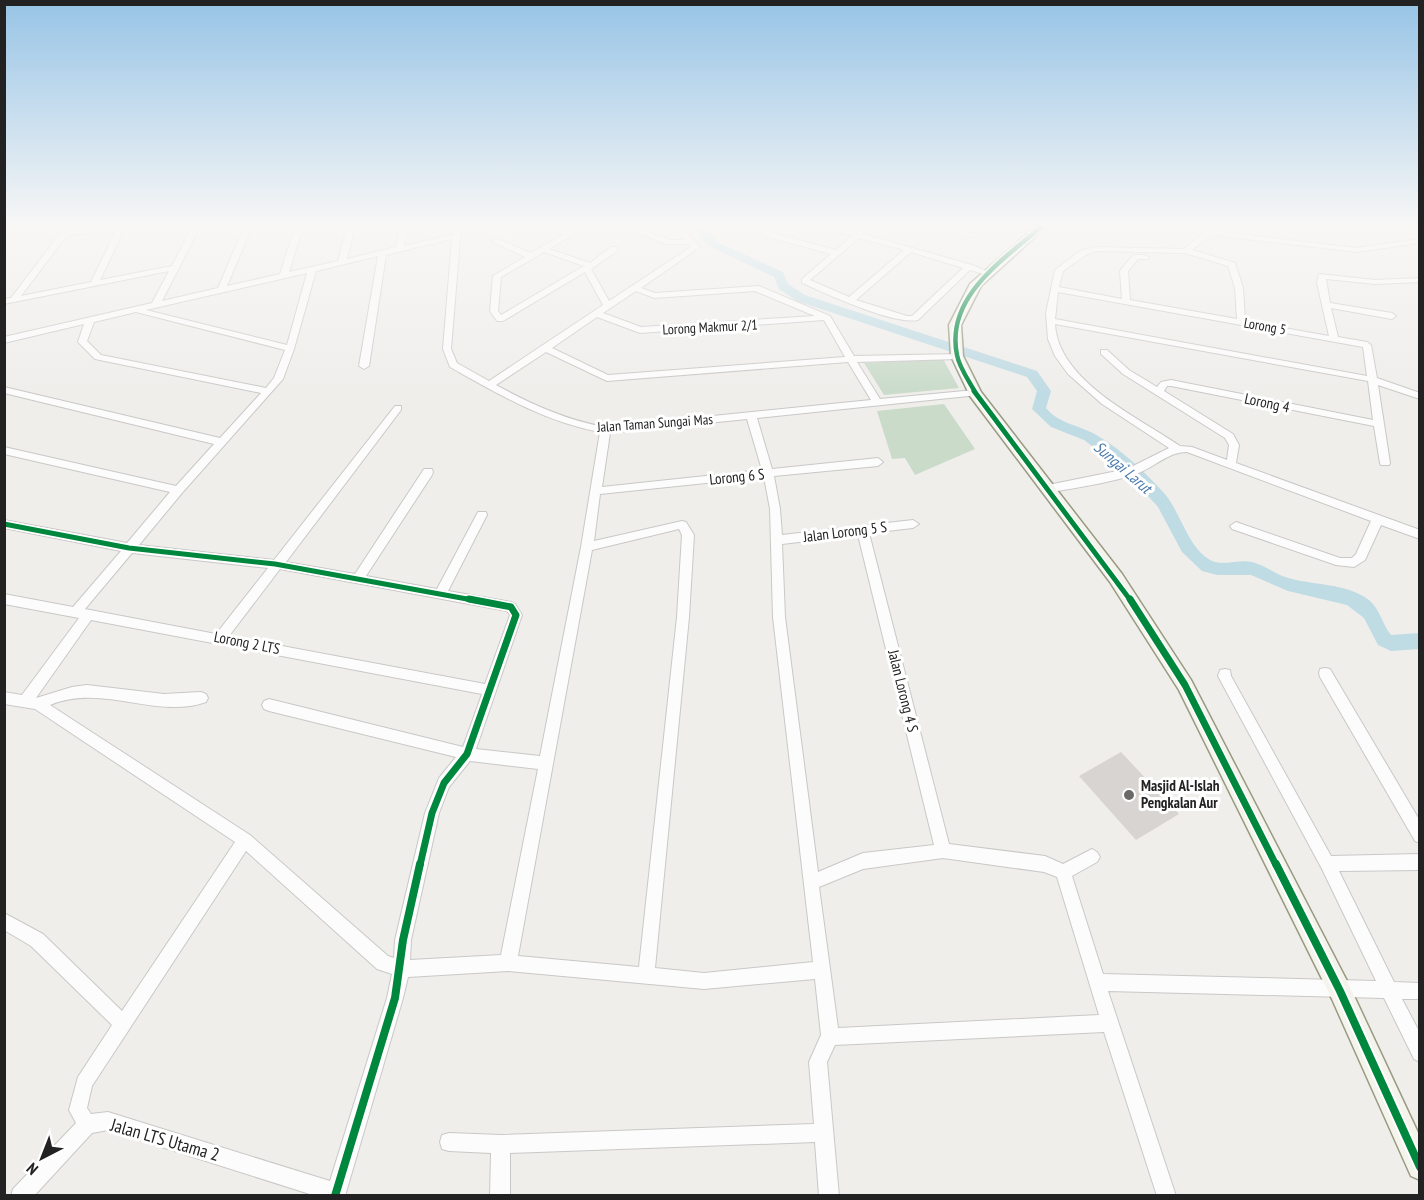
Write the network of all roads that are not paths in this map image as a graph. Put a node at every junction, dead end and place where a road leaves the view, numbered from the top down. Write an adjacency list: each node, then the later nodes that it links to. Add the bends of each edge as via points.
1 (24, 283): 27 (street)
2 (99, 283): 21 (street)
3 (166, 283): 28 (street)
4 (225, 283): 23 (street)
5 (249, 283): 23 (street)
6 (308, 283): 42 (street)
7 (377, 283): 45 (street)
8 (453, 283): 47 (street, Jalan Taman Sungai Mas, via 447,349 453,365)
9 (496, 283): 10 (street, via 494,311 500,320)
10 (560, 283)
11 (596, 283): 30 (street)
12 (642, 283): 22 (street)
13 (810, 283): 25 (street)
14 (871, 283): 25 (street)
15 (952, 283): 25 (street, via 915,318)
16 (979, 283): 40 (street, via 965,301 955,325)
17 (1056, 283): 24 (street)
18 (1124, 283): 26 (street)
19 (1237, 283): 37 (street)
20 (1323, 283): 29 (street)
21 (94, 284): 27 (street)
22 (635, 288): 30 (street); 34 (street, via 654,296 756,288)
23 (222, 289): 28 (street)
24 (1054, 289): 26 (street, Lorong 5); 36 (street)
25 (850, 301)
26 (1125, 301): 37 (street, Lorong 5)
27 (9, 302)
28 (156, 304): 31 (street)
29 (1326, 304): 33 (street); 38 (street)
30 (607, 305): 32 (street)
31 (136, 309): 35 (street); 42 (street)
32 (595, 313): 34 (street, Lorong Makmur 2/1, via 640,330); 41 (street)
33 (1392, 316)
34 (827, 318): 44 (street)
35 (90, 320): 39 (street); 49 (street, via 82,342 98,357)
36 (1052, 321): 46 (street); 59 (street, via 1052,339 1061,356 1092,391)
37 (1241, 322): 38 (street, Lorong 5)
38 (1334, 339): 46 (street, Lorong 5, via 1369,347)
39 (4, 340)
40 (956, 347): 44 (street); 51 (street)
41 (545, 348): 44 (street, via 608,378); 47 (street)
42 (290, 349): 49 (street)
43 (1104, 352): 50 (street)
44 (852, 359): 53 (street)
45 (364, 366)
46 (1370, 379): 52 (street); 56 (street)
47 (490, 385): 57 (street, Jalan Taman Sungai Mas, via 558,420)
48 (4, 390): 58 (street)
49 (268, 392): 58 (street)
50 (1158, 392): 56 (street, Lorong 4, via 1164,384 1172,383); 63 (street, via 1229,436 1234,445)
51 (975, 393): 53 (street, Jalan Taman Sungai Mas); 66 (street)
52 (1419, 396)
53 (877, 402): 55 (street, Jalan Taman Sungai Mas)
54 (398, 408): 79 (street)
55 (751, 414): 57 (street, Jalan Taman Sungai Mas); 65 (street)
56 (1380, 424): 62 (street)
57 (605, 430): 68 (street)
58 (222, 442): 67 (street)
59 (1176, 448): 63 (street); 66 (street, via 1141,468)
60 (4, 450): 67 (street)
61 (878, 462): 65 (street, Lorong 6 S)
62 (1385, 463)
63 (1231, 465): 70 (street)
64 (428, 472): 80 (street)
65 (768, 473): 68 (street, Lorong 6 S); 76 (street)
66 (1048, 489): 108 (street, via 1116,578 1185,685)
67 (178, 490): 78 (street)
68 (596, 491): 77 (street)
69 (482, 515): 81 (street)
70 (1377, 521): 73 (street, via 1361,557 1354,563 1340,562); 75 (street)
71 (4, 524): 78 (street)
72 (913, 524): 74 (street, Jalan Lorong 5 S)
73 (1236, 526)
74 (863, 531): 76 (street, Jalan Lorong 5 S); 96 (street, Jalan Lorong 4 S)
75 (1419, 536)
76 (778, 540): 101 (street, via 779,617)
77 (587, 547): 93 (street); 106 (street, via 671,526 682,525 688,535)
78 (129, 548): 79 (street); 83 (street)
79 (275, 564): 80 (street); 84 (street)
80 (358, 579): 81 (street)
81 (441, 593): 87 (street, via 512,607 516,615)
82 (4, 599): 83 (street, Lorong 2 LTS)
83 (82, 613): 84 (street, Lorong 2 LTS); 90 (street)
84 (220, 638): 87 (street, Lorong 2 LTS)
85 (1325, 673): 94 (street)
86 (1225, 674): 99 (street)
87 (490, 690): 92 (street)
88 (4, 698): 90 (street)
89 (201, 698): 90 (street, via 165,700 130,693 70,691)
90 (32, 703): 95 (street)
91 (269, 705): 92 (street)
92 (467, 754): 93 (street); 104 (street, via 444,783 432,813 403,940)
93 (544, 763): 103 (street)
94 (1419, 836)
95 (245, 840): 104 (street, via 383,963); 111 (street)
96 (943, 852): 100 (street, via 1045,864); 101 (street, via 863,861)
97 (1092, 857): 100 (street)
98 (1419, 862): 99 (street)
99 (1327, 864): 109 (street)
100 (1063, 872): 107 (street)
101 (812, 882): 105 (street)
102 (4, 921): 111 (street, via 37,940)
103 (508, 963): 104 (street); 106 (street)
104 (401, 969): 120 (street)
105 (820, 969): 106 (street, via 704,981); 113 (street)
106 (646, 975)
107 (1099, 982): 108 (street); 112 (street)
108 (1340, 991): 109 (street); 119 (street)
109 (1391, 992): 110 (street); 114 (street)
110 (1419, 992)
111 (122, 1023): 115 (street, via 84,1083 78,1110)
112 (1110, 1023): 113 (street); 124 (street)
113 (830, 1037): 116 (street, via 818,1062)
114 (1419, 1053)
115 (87, 1124): 120 (street, Jalan LTS Utama 2, via 108,1121); 121 (street)
116 (822, 1132): 118 (street); 123 (street)
117 (448, 1142): 118 (street)
118 (501, 1144): 122 (street)
119 (1419, 1167)
120 (335, 1194)
121 (20, 1196)
122 (500, 1196)
123 (829, 1196)
124 (1167, 1196)

